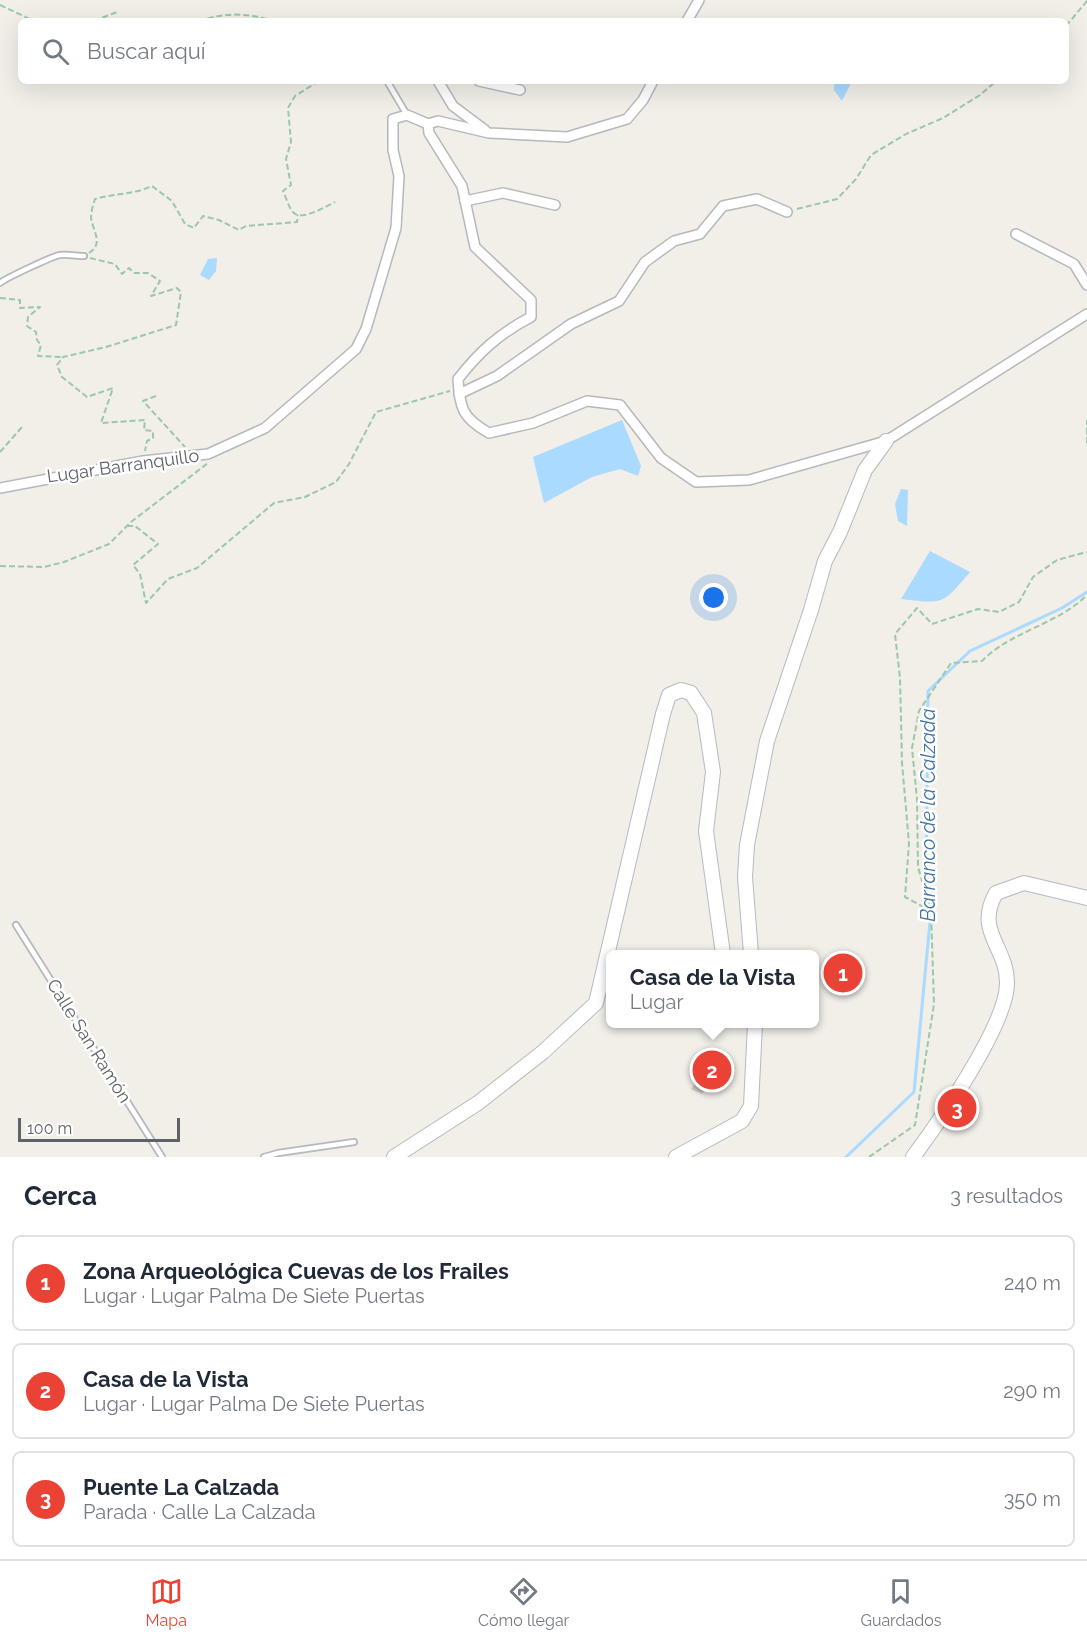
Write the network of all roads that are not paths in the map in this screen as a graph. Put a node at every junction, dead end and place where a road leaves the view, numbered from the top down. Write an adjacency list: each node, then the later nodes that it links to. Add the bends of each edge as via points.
1 (699, 0): 2 (street)
2 (689, 18)
3 (389, 84): 8 (lane)
4 (440, 84): 10 (street, via 453,106)
5 (493, 84): 7 (street)
6 (651, 84): 10 (street, via 627,119 567,137)
7 (520, 90)
8 (407, 115): 9 (street); 21 (street, Lugar Barranquillo, via 393,119 393,150 399,176 396,228 366,329 356,349 265,428 208,454 143,461)
9 (428, 124): 10 (street, via 438,121); 11 (street, via 429,133 462,186)
10 (489, 133)
11 (465, 201): 12 (street, via 503,193); 19 (street, via 475,247 531,300 531,317 506,330 480,351 458,379)
12 (555, 205)
13 (787, 212): 19 (street, via 757,199 723,206 700,234 674,241 645,262 619,301 571,324 497,376)
14 (1016, 234): 17 (street, via 1074,264)
15 (84, 256): 16 (lane, via 58,255 9,275)
16 (0, 283)
17 (1087, 285)
18 (1087, 314): 20 (street)
19 (459, 391): 20 (street, via 460,404 470,423 489,433 533,423 587,401 620,405 661,458 696,482 749,480)
20 (886, 441): 26 (street, via 865,470 825,561 767,741 747,845 745,878)
21 (0, 488)
22 (1087, 898): 34 (street, via 1024,883 996,893 988,908 988,924 1006,969 1003,1006 977,1059)
23 (16, 925): 30 (lane, Calle San Ramón)
24 (608, 950): 25 (street, via 663,714 669,695 681,690 691,693 704,713 712,772 706,831)
25 (722, 950)
26 (751, 950)
27 (606, 960): 32 (street, via 596,1003 543,1052 478,1103)
28 (755, 1028): 33 (street, via 751,1106 742,1121)
29 (354, 1142): 31 (lane)
30 (162, 1157)
31 (264, 1157)
32 (394, 1157)
33 (676, 1157)
34 (913, 1157)

